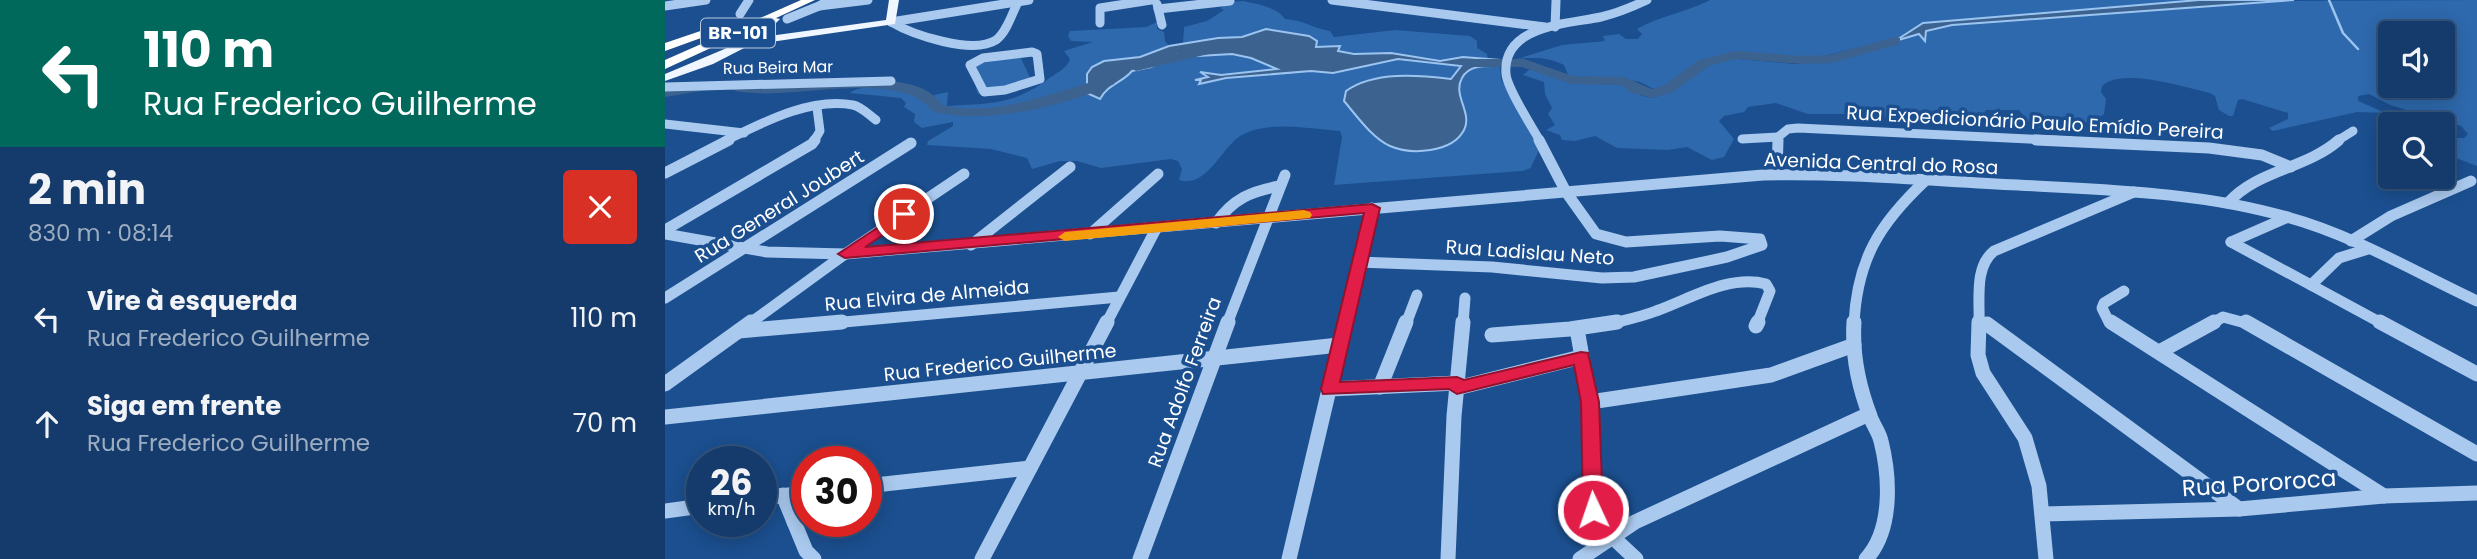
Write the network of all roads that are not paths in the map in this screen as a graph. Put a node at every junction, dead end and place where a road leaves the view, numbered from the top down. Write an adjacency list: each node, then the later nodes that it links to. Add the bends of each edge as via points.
1 (706, 0): 12 (street)
2 (749, 0): 20 (street)
3 (829, 0): 14 (street)
4 (868, 0): 14 (street, via 838,5)
5 (894, 0): 22 (main road)
6 (1029, 0): 15 (street)
7 (1332, 0): 16 (street)
8 (1422, 0): 19 (street)
9 (1549, 0): 10 (street)
10 (1557, 0): 25 (street)
11 (1647, 0): 25 (street, via 1615,13)
12 (690, 1): 18 (street)
13 (1230, 1): 17 (street)
14 (802, 2): 21 (highway); 21 (street); 28 (highway); 29 (highway, BR-101); 32 (highway, BR-101)
15 (1018, 2): 22 (street); 27 (street, via 999,37)
16 (1349, 2): 19 (street)
17 (1155, 3): 23 (street, via 1100,8); 24 (street)
18 (665, 6)
19 (1419, 11): 25 (street)
20 (740, 14)
21 (781, 19): 26 (main road); 34 (highway)
22 (891, 22): 26 (main road); 27 (street, via 958,43)
23 (1100, 23)
24 (1163, 25)
25 (1552, 27): 30 (street, via 1516,41)
26 (746, 42): 34 (main road, via 712,61)
27 (986, 44): 31 (street)
28 (665, 47)
29 (665, 55)
30 (1509, 57): 33 (street)
31 (983, 58): 31 (street, via 1033,52 1042,76 1037,82 984,92 970,65)
32 (665, 65)
33 (1505, 72): 56 (street)
34 (665, 75)
35 (891, 81): 36 (street, Rua Beira Mar)
36 (665, 87)
37 (752, 90): 38 (street)
38 (665, 96)
39 (817, 108): 40 (street, via 853,105); 43 (street); 64 (street, via 820,131 812,144)
40 (876, 120)
41 (667, 125): 43 (street)
42 (2353, 131): 48 (street, via 2319,155)
43 (744, 133): 49 (street)
44 (1777, 136): 45 (street, Rua Expedicionário Paulo Emídio Pereira); 48 (street, Rua Expedicionário Paulo Emídio Pereira, via 1788,129 1825,129 2196,147 2245,151); 52 (street)
45 (1742, 139)
46 (911, 143): 68 (street, Rua General Joubert)
47 (1070, 167): 67 (street)
48 (2291, 167): 58 (street, via 2242,190)
49 (665, 173)
50 (964, 174): 70 (street)
51 (1158, 174): 65 (street)
52 (1777, 174): 53 (street, Avenida Central do Rosa); 56 (street, Avenida Central do Rosa)
53 (1926, 180): 57 (street, Avenida Central do Rosa); 85 (street, via 1878,232 1857,299)
54 (1282, 181): 61 (street, Rua Adolfo Ferreira); 62 (street, via 1237,198)
55 (2471, 181): 66 (street, via 2391,216)
56 (1566, 192): 59 (street, Avenida Central do Rosa); 71 (street, Rua Ladislau Neto, via 1590,228 1604,237 1626,242 1747,236 1763,243 1727,257 1634,277)
57 (2135, 192): 58 (street, Avenida Central do Rosa); 109 (street, via 1994,251 1981,268 1979,355 1983,373 2025,438)
58 (2228, 203): 60 (street, Avenida Central do Rosa)
59 (1372, 208): 61 (street, Avenida Central do Rosa); 71 (street)
60 (2288, 216): 66 (street, Avenida Central do Rosa); 72 (street, via 2231,242)
61 (1266, 219): 62 (street, Avenida Central do Rosa); 88 (street, Rua Adolfo Ferreira)
62 (1216, 223): 63 (street, Avenida Central do Rosa)
63 (1156, 229): 65 (street, Avenida Central do Rosa); 76 (street)
64 (665, 232): 68 (street, Avenida Central do Rosa)
65 (1090, 234): 67 (street, Avenida Central do Rosa)
66 (2351, 241): 69 (street, Avenida Central do Rosa)
67 (971, 245): 70 (street, Avenida Central do Rosa)
68 (743, 249): 70 (street, Avenida Central do Rosa); 77 (street, Rua General Joubert)
69 (2369, 249): 72 (street, via 2339,258); 75 (street, Avenida Central do Rosa)
70 (845, 254): 82 (street)
71 (1358, 262): 84 (street)
72 (2311, 285): 90 (street)
73 (2124, 291): 86 (street, via 2104,303 2104,314)
74 (1417, 295): 93 (street)
75 (2473, 295)
76 (1119, 297): 82 (street, Rua Elvira de Almeida); 89 (street)
77 (665, 298)
78 (1465, 298): 92 (street)
79 (1987, 324): 107 (street)
80 (1756, 326): 81 (street, via 1770,291 1766,284 1752,281 1700,293 1648,314)
81 (1577, 329): 83 (street); 87 (street)
82 (739, 331): 91 (street)
83 (1492, 334)
84 (1339, 345): 88 (street, Rua Frederico Guilherme); 94 (street)
85 (1854, 345): 95 (street, via 1771,375); 96 (street)
86 (2159, 352): 98 (street, via 2223,317 2245,321); 105 (street)
87 (1581, 357): 92 (street); 95 (street)
88 (1213, 359): 89 (street, Rua Frederico Guilherme); 115 (street, Rua Adolfo Ferreira)
89 (1079, 373): 97 (street, Rua Frederico Guilherme); 99 (street)
90 (2477, 374)
91 (665, 384)
92 (1457, 385): 93 (street); 117 (street)
93 (1380, 387): 94 (street)
94 (1330, 389): 116 (street)
95 (1590, 402): 112 (street, via 1593,510)
96 (1869, 414): 112 (street); 120 (street, via 1880,437 1884,519 1879,547)
97 (665, 417)
98 (2477, 454)
99 (1030, 468): 100 (street); 114 (street)
100 (882, 484)
101 (2477, 493): 105 (street, Rua Pororoca)
102 (791, 494): 103 (street)
103 (783, 495): 104 (street); 110 (street)
104 (777, 496)
105 (2384, 496): 107 (street, Rua Pororoca)
106 (686, 508): 108 (street)
107 (2239, 509): 109 (street, Rua Pororoca)
108 (665, 511)
109 (2043, 514): 121 (street)
110 (791, 515)
111 (800, 537): 113 (street)
112 (1610, 537): 118 (street); 119 (street)
113 (814, 559)
114 (982, 559)
115 (1140, 559)
116 (1289, 559)
117 (1448, 559)
118 (1580, 559)
119 (1636, 559)
120 (1866, 559)
121 (2046, 559)

